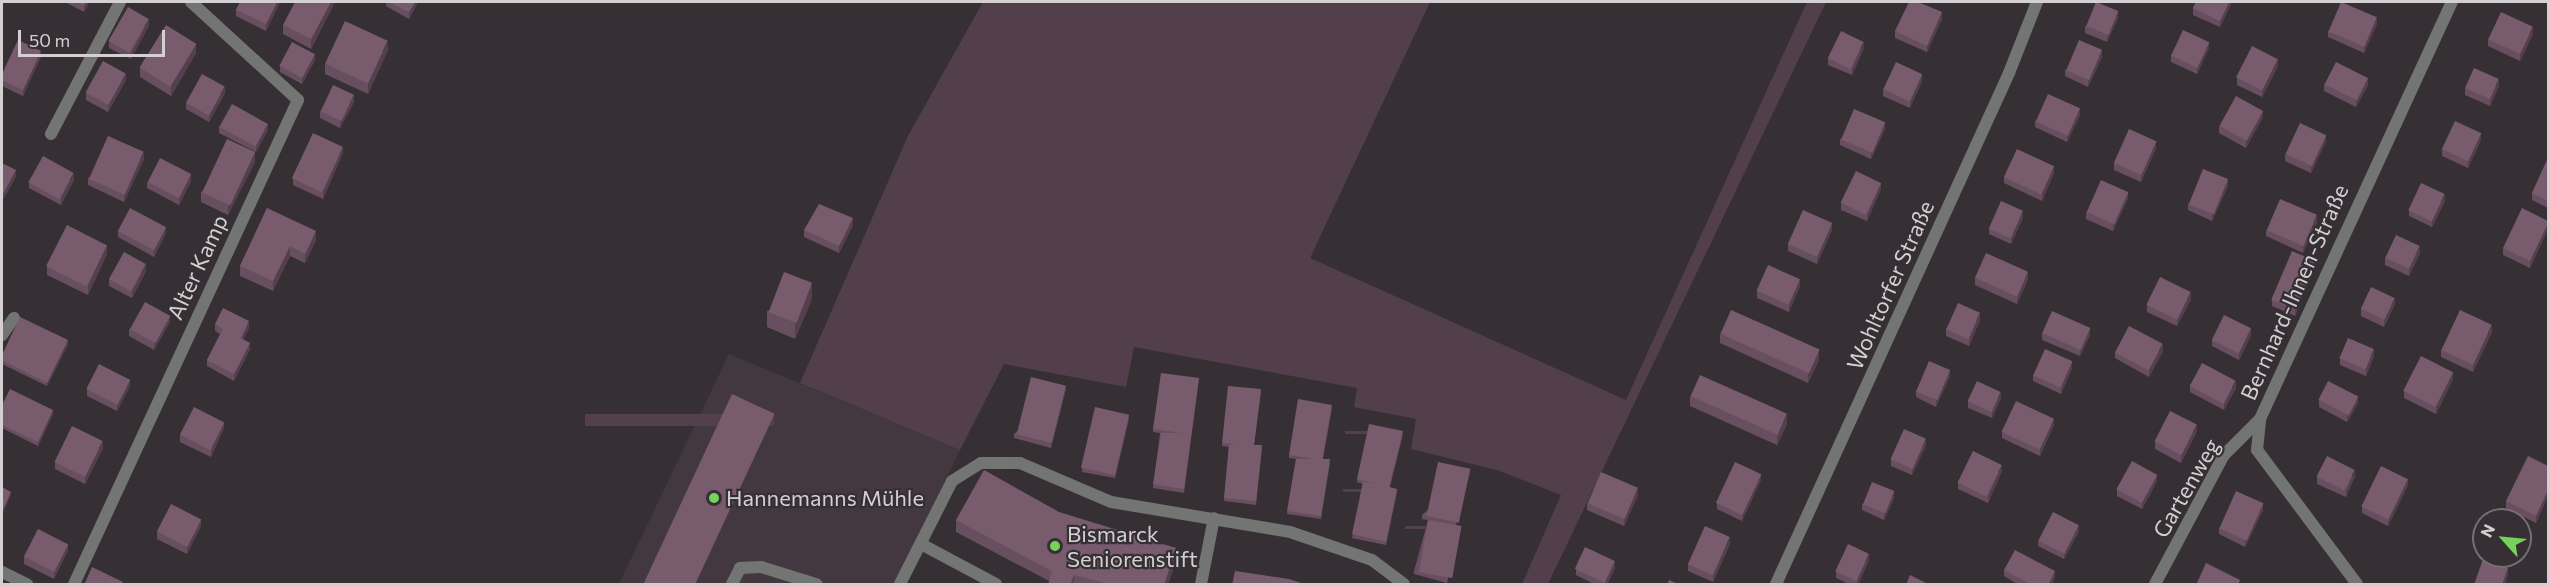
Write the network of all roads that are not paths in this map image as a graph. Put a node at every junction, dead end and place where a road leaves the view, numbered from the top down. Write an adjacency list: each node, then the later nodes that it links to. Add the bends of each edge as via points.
1 (120, 2): 5 (street)
2 (191, 2): 13 (street, Alter Kamp, via 298,99)
3 (2037, 2): 20 (street, Wohltorfer Straße, via 2009,73)
4 (2452, 2): 8 (street, Bernhard-Ihnen-Straße)
5 (51, 134)
6 (14, 318): 7 (street)
7 (2, 335)
8 (2260, 419): 21 (street, Gartenweg, via 2224,455); 22 (street, Bernhard-Ihnen-Straße, via 2257,450)
9 (1214, 518): 10 (street, via 1110,502 1020,463 981,463 952,481); 18 (street); 19 (street, via 1290,532 1372,560)
10 (921, 544): 16 (street); 17 (street)
11 (2, 572): 12 (street)
12 (27, 585)
13 (74, 585)
14 (732, 585): 15 (street, via 740,568 761,567)
15 (816, 585)
16 (900, 585)
17 (996, 585)
18 (1201, 585)
19 (1404, 585)
20 (1776, 585)
21 (2155, 585)
22 (2357, 585)

